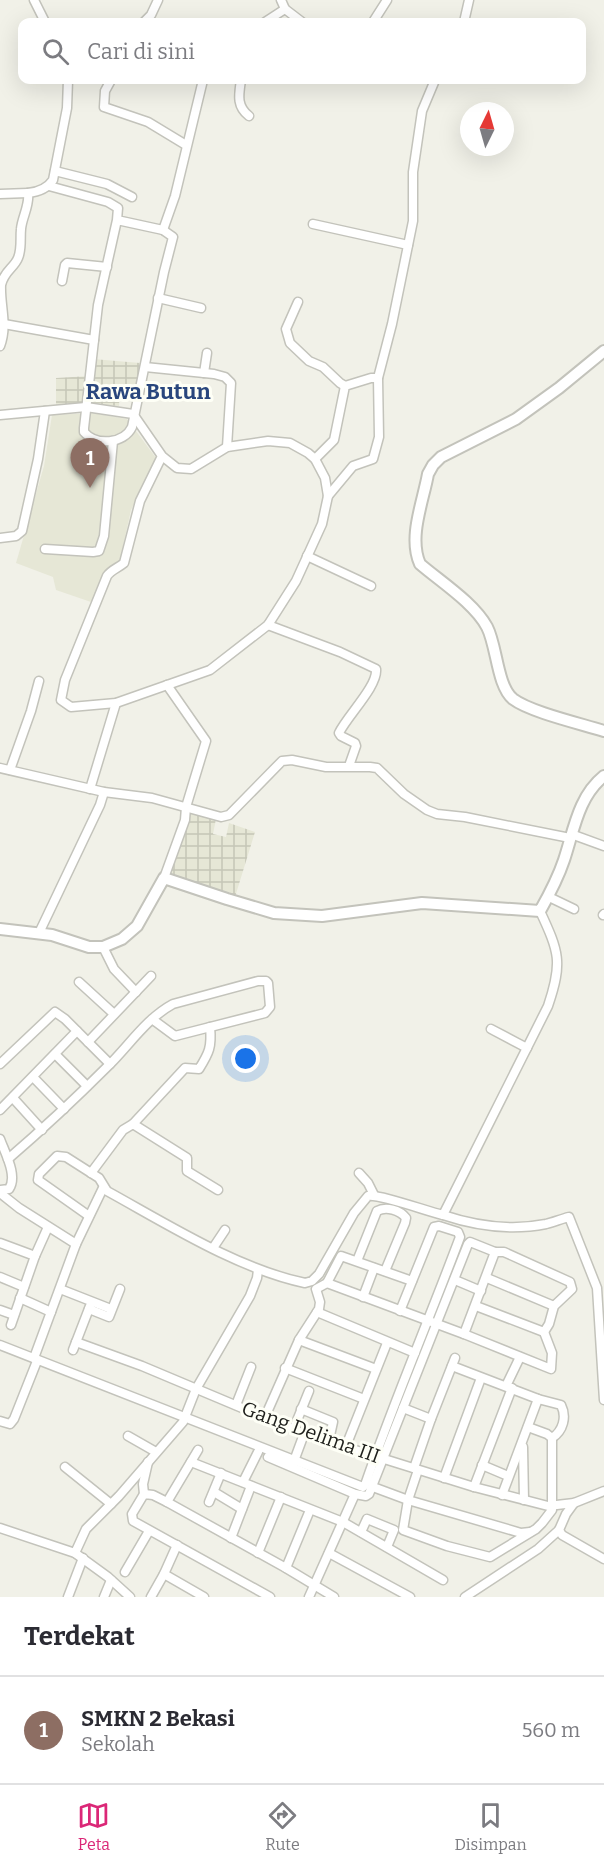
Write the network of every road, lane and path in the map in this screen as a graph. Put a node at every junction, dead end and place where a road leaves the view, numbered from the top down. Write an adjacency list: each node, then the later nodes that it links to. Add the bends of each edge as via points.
1 (34, 0): 7 (street)
2 (158, 0): 8 (street)
3 (281, 0): 6 (street)
4 (387, 0): 11 (street)
5 (469, 0): 12 (street)
6 (285, 9): 9 (street); 10 (street)
7 (43, 18)
8 (148, 18)
9 (271, 18)
10 (297, 18)
11 (376, 18)
12 (465, 18)
13 (68, 84): 20 (street)
14 (109, 84): 19 (street, via 104,107 148,122)
15 (202, 84): 19 (street)
16 (241, 84): 18 (street, via 239,100)
17 (433, 84): 30 (street, via 422,111 415,155)
18 (249, 116)
19 (186, 145): 29 (street)
20 (55, 171): 21 (street); 22 (street)
21 (109, 184): 25 (street); 26 (street)
22 (49, 186): 23 (street); 26 (street)
23 (28, 193): 24 (street); 36 (street, via 19,256 2,285)
24 (0, 194)
25 (132, 197)
26 (108, 202): 27 (street, via 118,208)
27 (117, 220): 29 (street); 31 (street)
28 (313, 224): 30 (street)
29 (163, 230): 33 (street, via 171,234 173,243)
30 (408, 245): 43 (street)
31 (106, 267): 32 (street, via 67,264); 37 (street)
32 (62, 281)
33 (158, 298): 35 (street); 41 (street)
34 (298, 302): 44 (street, via 286,329 290,343)
35 (201, 309)
36 (3, 324): 37 (street); 38 (street)
37 (94, 340): 45 (street)
38 (0, 346)
39 (604, 351): 62 (street, via 516,419 441,457 433,465 415,540 420,564 476,612 486,626 511,698 524,706)
40 (207, 353): 42 (street)
41 (146, 367): 42 (street); 47 (street)
42 (204, 373): 50 (street, via 225,377 231,383)
43 (378, 378): 44 (street); 53 (street, via 379,437 373,459 353,466)
44 (345, 386): 52 (street, via 334,440)
45 (86, 407): 46 (street); 47 (street); 49 (street, via 86,435)
46 (45, 411): 48 (street); 54 (street, via 22,531)
47 (133, 414): 49 (street, via 127,435); 51 (street)
48 (0, 416)
49 (113, 441): 55 (street, via 104,536 99,551)
50 (227, 447): 51 (street, via 191,469 177,468); 52 (street, via 268,441 290,443)
51 (162, 456): 61 (street, via 140,501 124,563 106,576 61,697 70,707)
52 (315, 459): 53 (street, via 325,478)
53 (328, 496): 56 (street, via 322,524)
54 (0, 538)
55 (45, 549)
56 (307, 556): 57 (street); 58 (street)
57 (371, 586)
58 (268, 625): 60 (street, via 210,670); 63 (street, via 376,669 375,680 339,733 356,746)
59 (39, 681): 65 (street)
60 (167, 685): 61 (street); 69 (street, via 206,741)
61 (116, 703): 67 (street)
62 (604, 731)
63 (349, 766): 69 (street, via 326,767 282,760 229,815 216,816); 70 (street, via 377,768 404,794 437,814)
64 (0, 768): 65 (street)
65 (10, 770): 67 (street)
66 (604, 776): 70 (street, via 587,794)
67 (90, 789): 68 (street)
68 (104, 792): 69 (street); 77 (street)
69 (186, 807): 72 (street)
70 (571, 836): 71 (street); 73 (street)
71 (604, 846)
72 (164, 878): 75 (street, via 274,913 322,916 422,903); 78 (street, via 137,926 122,939)
73 (549, 897): 74 (street); 75 (street)
74 (574, 909)
75 (540, 911): 88 (street, via 553,939 558,963 554,990)
76 (0, 928): 77 (street)
77 (39, 933): 78 (street)
78 (103, 947): 81 (street, via 114,969)
79 (151, 976): 81 (street)
80 (80, 981): 82 (street)
81 (135, 992): 82 (street)
82 (114, 1014): 87 (street)
83 (152, 1019): 84 (street, via 175,1036); 84 (street, via 173,1004 266,981 268,1011); 91 (street)
84 (210, 1027): 97 (street, via 209,1052 199,1069 185,1068)
85 (492, 1029): 88 (street)
86 (77, 1032): 87 (street); 89 (street); 90 (street, via 55,1012)
87 (88, 1042): 91 (street)
88 (527, 1048): 107 (street)
89 (55, 1054): 92 (street); 93 (street)
90 (0, 1064)
91 (110, 1064): 93 (street)
92 (33, 1077): 94 (street); 95 (street)
93 (87, 1086): 95 (street)
94 (13, 1098): 96 (street); 98 (street)
95 (64, 1109): 98 (street)
96 (0, 1110)
97 (133, 1124): 101 (street, via 123,1130); 104 (street, via 187,1158 187,1171)
98 (42, 1131): 100 (street)
99 (0, 1139): 100 (street)
100 (4, 1156): 105 (street, via 13,1184)
101 (92, 1173): 103 (street); 108 (street, via 59,1155 38,1176 38,1180)
102 (359, 1173): 106 (street)
103 (103, 1188): 108 (street); 113 (street)
104 (218, 1190)
105 (0, 1191): 109 (street)
106 (374, 1195): 107 (street); 125 (street, via 363,1200)
107 (443, 1215): 159 (street, via 500,1227 548,1224 569,1217 597,1288)
108 (89, 1216): 112 (street)
109 (48, 1227): 112 (street); 115 (street)
110 (225, 1230): 113 (street)
111 (0, 1244): 115 (street)
112 (76, 1244): 127 (street)
113 (213, 1248): 118 (street)
114 (495, 1252): 121 (street); 122 (street, via 470,1242); 134 (street, via 504,1252 570,1282 572,1289)
115 (35, 1256): 126 (street)
116 (357, 1261): 117 (street); 119 (street, via 377,1211 386,1208 403,1213 405,1223); 124 (street, via 340,1256)
117 (374, 1268): 119 (street); 130 (street)
118 (258, 1270): 125 (street); 155 (street, via 250,1296)
119 (385, 1271): 123 (street)
120 (0, 1277): 126 (street)
121 (487, 1278): 129 (street); 134 (street)
122 (454, 1280): 129 (street); 140 (street)
123 (412, 1281): 136 (street); 140 (street, via 434,1227 458,1233 460,1237)
124 (327, 1283): 125 (street); 130 (street)
125 (314, 1285): 138 (street, via 320,1302)
126 (24, 1287): 131 (street)
127 (60, 1289): 132 (street); 137 (street)
128 (120, 1289): 132 (street, via 109,1317)
129 (481, 1291): 133 (street)
130 (363, 1297): 136 (street)
131 (20, 1298): 137 (street); 139 (street)
132 (90, 1306): 155 (street, Gang Delima III, via 75,1346)
133 (476, 1306): 142 (street); 143 (street)
134 (554, 1306): 142 (street)
135 (0, 1310): 139 (street)
136 (400, 1311): 140 (street)
137 (51, 1312): 149 (street)
138 (318, 1312): 144 (street); 145 (street)
139 (14, 1315): 141 (street)
140 (433, 1322): 143 (street); 147 (street); 161 (street)
141 (11, 1325)
142 (544, 1332): 148 (street, via 552,1353 551,1369)
143 (464, 1334): 148 (street)
144 (299, 1340): 151 (street); 152 (street)
145 (387, 1343): 147 (street); 152 (street)
146 (0, 1348): 149 (street)
147 (415, 1353): 178 (street)
148 (520, 1357): 154 (street)
149 (35, 1361): 164 (street); 166 (street, via 15,1419 10,1424)
150 (251, 1367): 160 (street)
151 (285, 1368): 157 (street); 163 (street)
152 (376, 1369): 157 (street)
153 (481, 1378): 154 (street); 165 (street, via 454,1362); 187 (street)
154 (509, 1387): 158 (street); 182 (street)
155 (196, 1389): 160 (street, Gang Delima III); 164 (street)
156 (309, 1391): 162 (street)
157 (364, 1399): 174 (street)
158 (538, 1399): 167 (street); 171 (street, via 563,1408 560,1431)
159 (604, 1400)
160 (236, 1405): 163 (street, Gang Delima III)
161 (403, 1408): 165 (street); 178 (street)
162 (302, 1409): 168 (street); 172 (street, via 333,1422)
163 (265, 1417): 168 (street, Gang Delima III)
164 (184, 1419): 176 (street); 177 (street); 179 (street)
165 (430, 1419): 184 (street)
166 (0, 1421)
167 (528, 1427): 171 (street); 173 (street)
168 (294, 1428): 169 (street, Gang Delima III)
169 (304, 1434): 172 (street, Gang Delima III); 179 (street)
170 (128, 1436): 176 (street)
171 (552, 1438): 203 (street)
172 (329, 1440): 174 (street, Gang Delima III)
173 (522, 1441): 186 (street); 198 (street)
174 (346, 1446): 178 (street, Gang Delima III)
175 (198, 1450): 181 (street)
176 (156, 1452): 180 (street)
177 (258, 1452): 188 (street); 194 (street)
178 (379, 1458): 179 (street, via 363,1488); 184 (street, Gang Delima III); 189 (street)
179 (294, 1461)
180 (148, 1462): 193 (street); 202 (street)
181 (191, 1462): 185 (street); 199 (street)
182 (482, 1465): 186 (street); 190 (street)
183 (64, 1467): 202 (street)
184 (416, 1469): 187 (street, Gang Delima III); 197 (street)
185 (221, 1473): 188 (street); 192 (street)
186 (508, 1476): 195 (street)
187 (444, 1478): 190 (street, Gang Delima III)
188 (247, 1484): 196 (street); 204 (street)
189 (373, 1487): 194 (street, via 366,1496); 197 (street)
190 (474, 1487): 195 (street, Gang Delima III)
191 (604, 1491): 201 (street, Gang Delima III)
192 (214, 1492): 200 (street); 204 (street)
193 (144, 1494): 199 (street); 209 (street, via 131,1520)
194 (355, 1494): 206 (street)
195 (502, 1495): 198 (street, Gang Delima III)
196 (281, 1497): 205 (street); 215 (street)
197 (408, 1500): 211 (street, via 521,1533); 211 (street, via 403,1530 447,1546 490,1557)
198 (524, 1500): 203 (street, Gang Delima III)
199 (167, 1502): 212 (street)
200 (209, 1502)
201 (574, 1503): 203 (street, Gang Delima III); 208 (street)
202 (111, 1504): 217 (street, via 86,1529)
203 (552, 1506): 211 (street, via 549,1515)
204 (242, 1509): 212 (street)
205 (310, 1509): 206 (street); 219 (street)
206 (343, 1522): 210 (street); 216 (street)
207 (0, 1528): 217 (street)
208 (559, 1530): 218 (street); 234 (street, via 538,1549)
209 (149, 1531): 213 (street); 220 (street)
210 (361, 1532): 214 (street); 214 (street, via 367,1519 394,1530)
211 (531, 1532)
212 (231, 1538): 215 (street)
213 (177, 1545): 221 (street); 230 (street)
214 (387, 1547): 223 (street)
215 (258, 1553): 219 (street)
216 (329, 1553): 224 (street); 233 (street)
217 (79, 1556): 222 (street); 225 (street)
218 (604, 1559)
219 (286, 1568): 224 (street)
220 (125, 1572)
221 (164, 1575): 228 (street); 229 (street)
222 (111, 1580): 226 (street); 227 (street)
223 (443, 1580)
224 (315, 1586): 231 (street); 232 (street)
225 (68, 1597)
226 (104, 1597)
227 (130, 1597)
228 (151, 1597)
229 (204, 1597)
230 (270, 1597)
231 (309, 1597)
232 (334, 1597)
233 (410, 1597)
234 (465, 1597)

